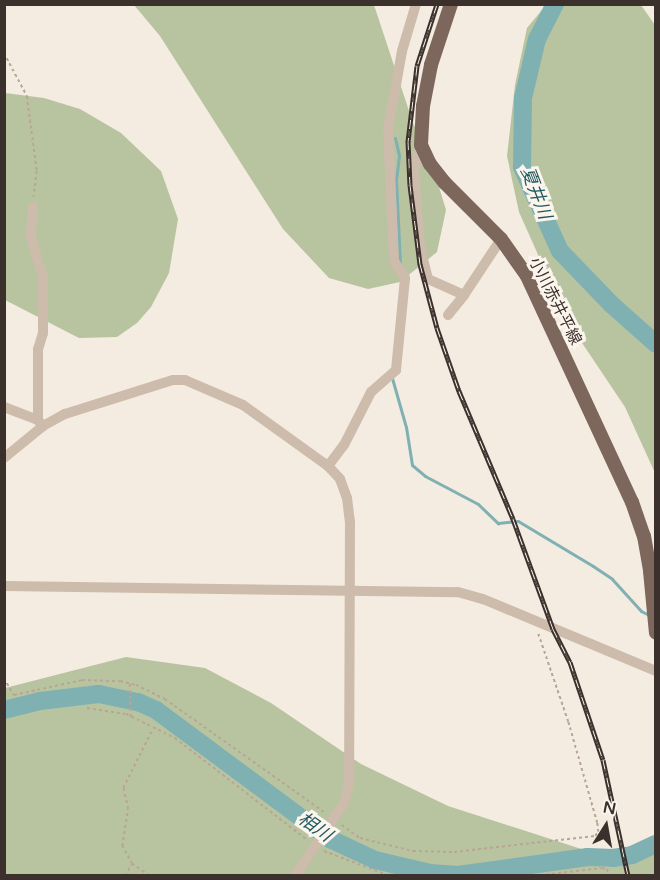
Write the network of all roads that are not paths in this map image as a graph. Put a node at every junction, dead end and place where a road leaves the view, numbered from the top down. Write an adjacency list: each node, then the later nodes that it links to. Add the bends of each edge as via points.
1 (416, 4): 11 (street, via 402,51 388,129 396,265 405,278 390,374 371,392 344,446)
2 (451, 4): 3 (main road, via 431,65)
3 (421, 145): 5 (main road, 小川赤井平線, via 445,183); 6 (street, via 414,169 420,247 428,279)
4 (33, 207): 9 (street, via 31,238 43,278 43,333 38,349)
5 (501, 239): 6 (street); 14 (main road, 小川赤井平線, via 527,276 632,502 644,536)
6 (464, 295): 7 (street)
7 (448, 315)
8 (4, 407): 9 (street)
9 (41, 423): 10 (street); 11 (street, via 173,380 185,380 243,405)
10 (4, 458)
11 (328, 466): 13 (street, via 340,479 347,498)
12 (4, 586): 13 (street)
13 (348, 589): 16 (street, via 458,592); 17 (street, via 349,784 344,802)
14 (654, 613): 15 (main road, 小川赤井平線)
15 (656, 633)
16 (656, 671)
17 (295, 876)

